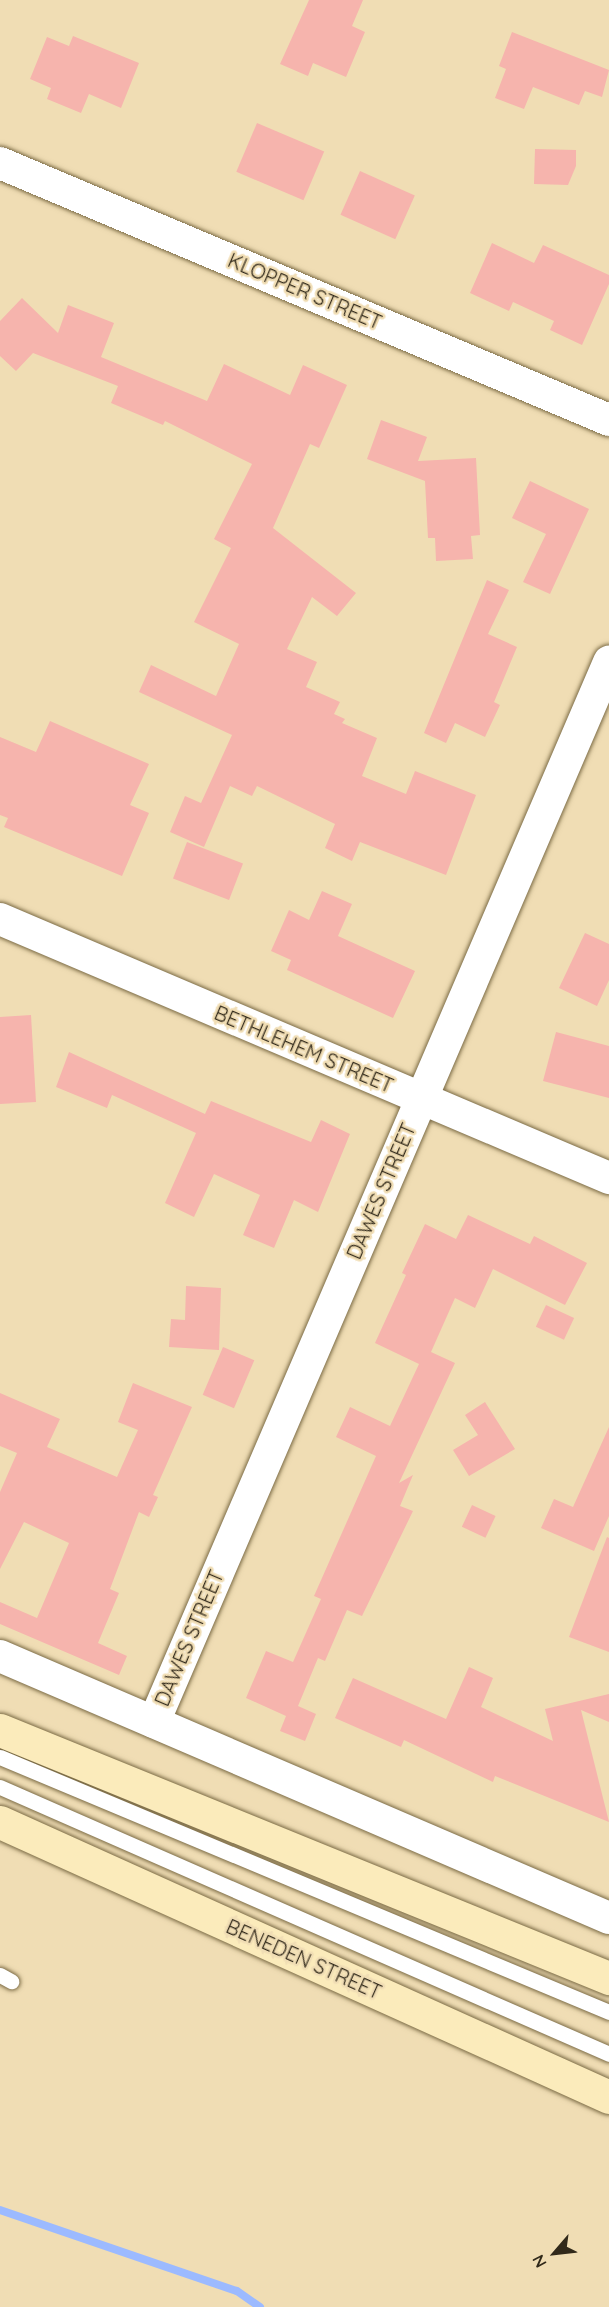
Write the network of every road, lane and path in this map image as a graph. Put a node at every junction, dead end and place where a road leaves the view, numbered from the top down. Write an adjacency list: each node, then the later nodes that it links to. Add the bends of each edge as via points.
1 (0, 163): 2 (street, KLOPPER STREET)
2 (609, 420)
3 (609, 662): 5 (street, DAWES STREET)
4 (0, 919): 5 (street, BETHLEHEM STREET)
5 (420, 1098): 6 (street, BETHLEHEM STREET); 8 (street, DAWES STREET)
6 (609, 1178)
7 (0, 1656): 8 (street)
8 (154, 1722): 13 (street)
9 (0, 1730): 14 (main road)
10 (0, 1757): 15 (lane)
11 (0, 1787): 16 (lane)
12 (0, 1822): 17 (main road, BENEDEN STREET)
13 (609, 1918)
14 (609, 1978)
15 (609, 2012)
16 (609, 2054)
17 (609, 2097)

